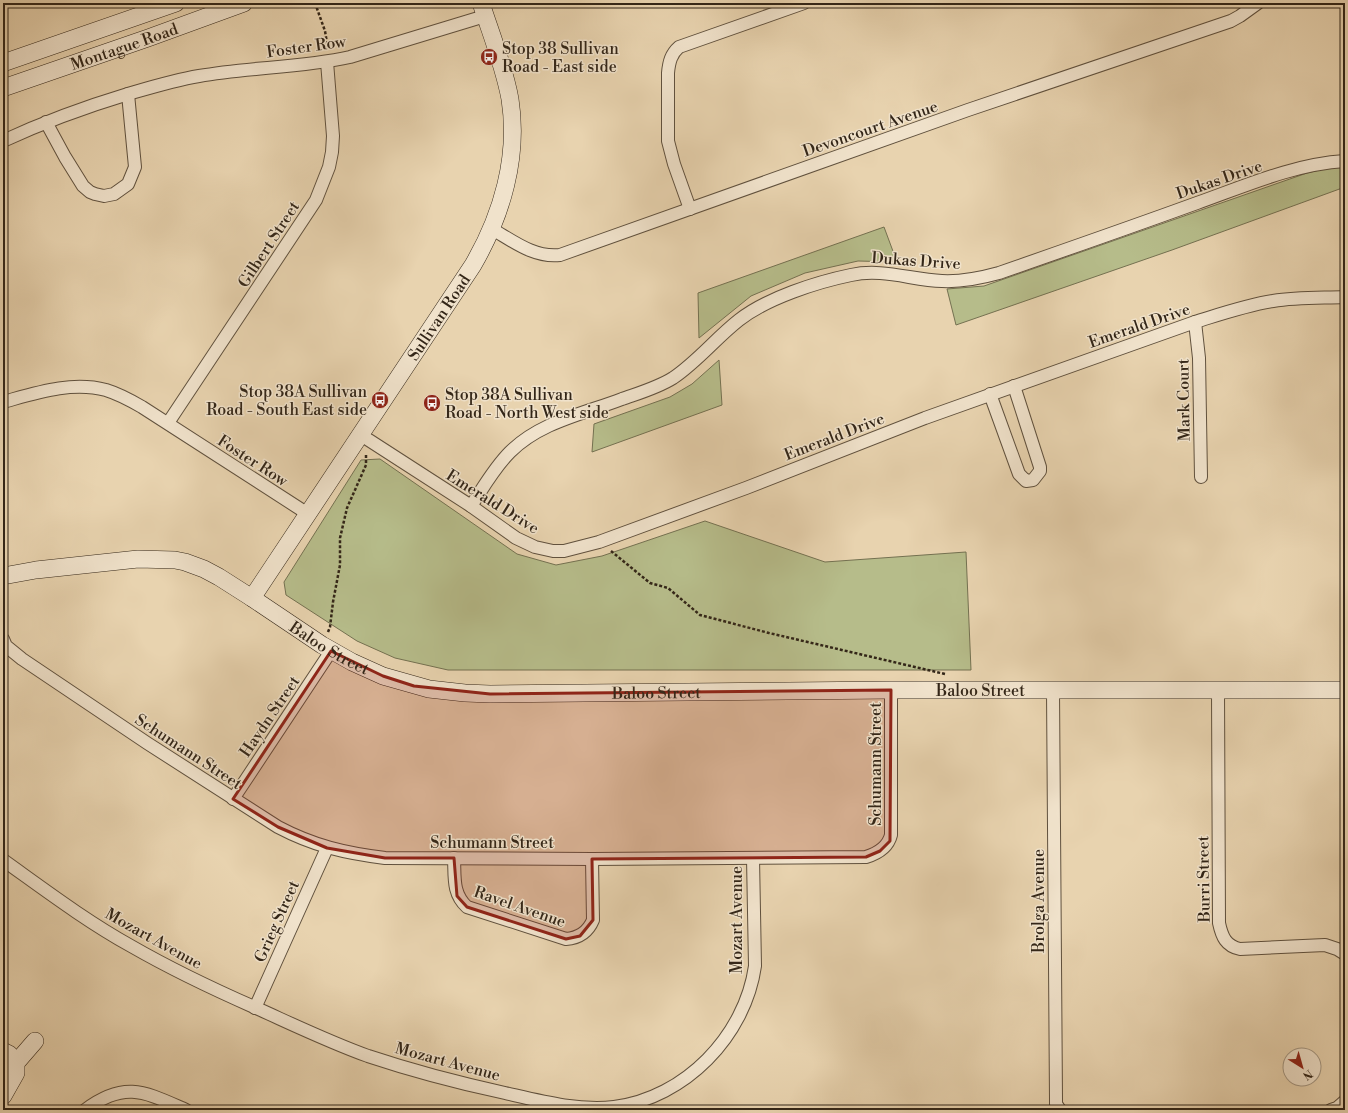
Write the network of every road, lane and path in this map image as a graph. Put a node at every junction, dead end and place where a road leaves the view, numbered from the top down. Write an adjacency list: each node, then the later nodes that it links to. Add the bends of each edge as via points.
1 (176, 3): 8 (street, Montague Road)
2 (244, 3): 9 (street, Montague Road)
3 (315, 3): 7 (path, via 325,32)
4 (804, 3): 14 (street, via 679,47 672,56 668,73 668,141)
5 (1258, 3): 14 (street, Devoncourt Avenue, via 1231,21 968,110)
6 (483, 9): 7 (street, Foster Row, via 357,55); 15 (street, Sullivan Road, via 507,86 512,129 507,184)
7 (328, 58): 10 (street, Foster Row, via 201,75); 21 (street, Gilbert Street, via 332,152 316,200)
8 (3, 63)
9 (3, 88)
10 (128, 94): 11 (street, Foster Row); 11 (street, via 135,167 128,184 114,194 95,194 83,186)
11 (46, 122): 12 (street, Foster Row)
12 (3, 141)
13 (1345, 160): 24 (street, Dukas Drive, via 1317,164 1267,178 984,277 942,281 863,272 785,295 738,321 684,370 663,384 549,425 530,436 502,461)
14 (690, 209): 15 (street, Devoncourt Avenue, via 556,255 530,250)
15 (492, 229): 22 (street, Sullivan Road, via 473,265)
16 (1345, 297): 17 (street, Emerald Drive, via 1293,298 1264,302)
17 (1195, 322): 18 (street, Emerald Drive); 23 (street, Mark Court, via 1199,358)
18 (1014, 386): 19 (street, Emerald Drive); 19 (street, via 1040,467 1033,480 1026,481 1019,474)
19 (990, 394): 26 (street, Emerald Drive)
20 (3, 402): 21 (street, Foster Row, via 51,389 93,388 125,397)
21 (168, 423): 25 (street, Foster Row)
22 (361, 435): 24 (street, Emerald Drive); 25 (street, Sullivan Road); 30 (path, via 367,457 366,465 347,508 340,538 340,565)
23 (1201, 477)
24 (471, 506): 26 (street, Emerald Drive, via 516,538 536,547 564,551)
25 (308, 514): 28 (street, Sullivan Road)
26 (600, 542): 31 (path, via 650,583 668,588 700,615)
27 (3, 576): 28 (street, Baloo Street, via 138,559 175,560 204,569)
28 (252, 598): 30 (street, Baloo Street)
29 (4, 645): 36 (street, Schumann Street, via 73,694)
30 (327, 648): 32 (street, Baloo Street, via 397,681 465,694); 36 (street, Haydn Street)
31 (948, 675)
32 (891, 690): 34 (street, Baloo Street); 39 (street, Schumann Street, via 891,835 886,846 874,855 866,857)
33 (1345, 690): 35 (street, Baloo Street)
34 (1053, 691): 35 (street, Baloo Street); 51 (street, Brolga Avenue, via 1056,1104)
35 (1218, 691): 42 (street, Burri Street, via 1219,923 1223,937 1228,944 1240,949 1325,946)
36 (233, 799): 37 (street, Schumann Street, via 283,830)
37 (327, 848): 38 (street, Schumann Street, via 384,858); 43 (street, Grieg Street)
38 (454, 858): 40 (street, Schumann Street); 40 (street, Ravel Avenue, via 457,896 467,907 566,939 580,936 593,920)
39 (752, 858): 40 (street, Schumann Street); 43 (street, Mozart Avenue, via 755,966 749,991 730,1032 721,1045 694,1071 661,1093 628,1104 600,1108 572,1107 456,1082 368,1055)
40 (592, 859)
41 (3, 860): 43 (street, Mozart Avenue, via 118,938)
42 (1345, 954)
43 (255, 1008)
44 (35, 1041): 46 (street)
45 (3, 1050): 46 (street)
46 (16, 1063): 47 (street, via 16,1074)
47 (3, 1096)
48 (1345, 1101): 52 (street)
49 (85, 1110): 50 (street, via 105,1097 127,1091 147,1093)
50 (186, 1110)
51 (1060, 1110)
52 (1331, 1110)

